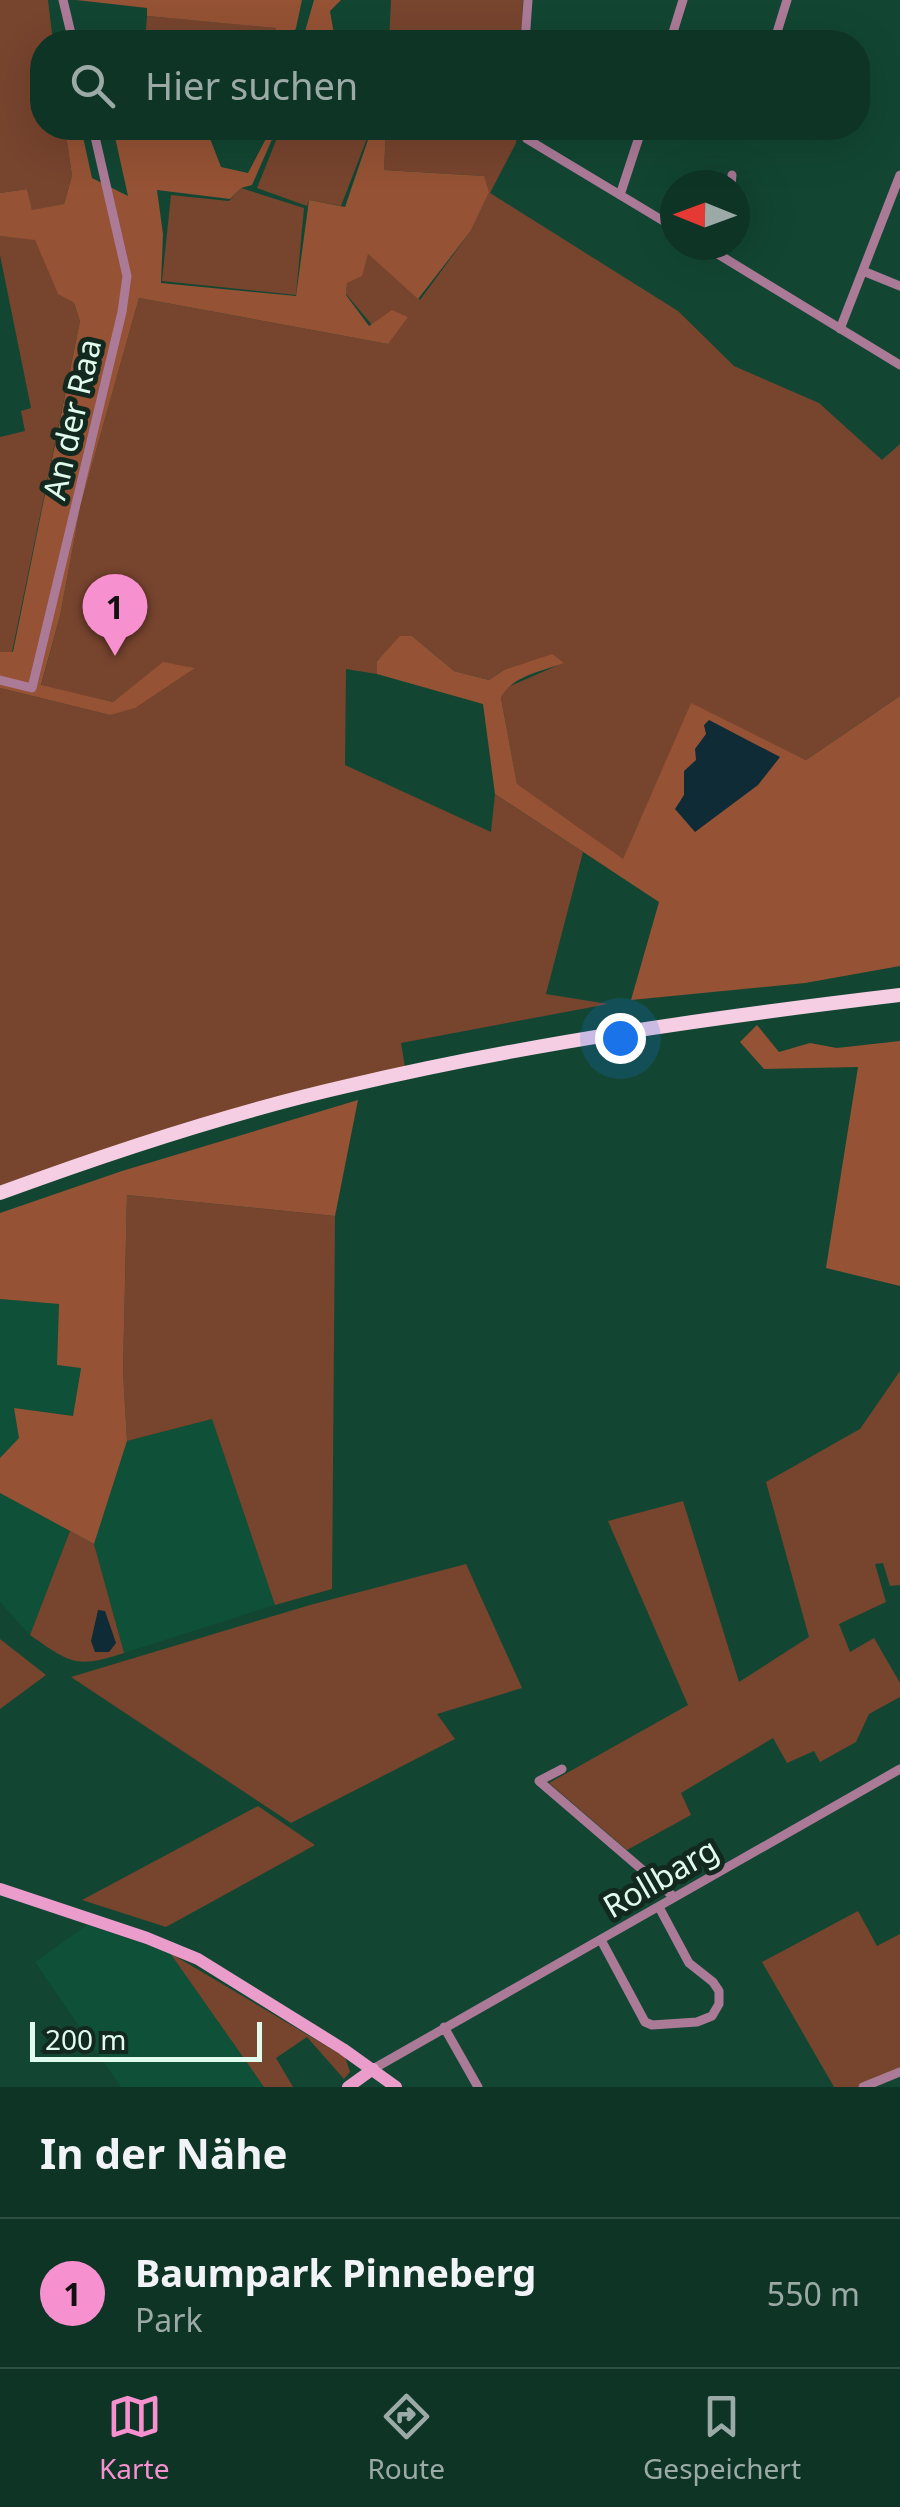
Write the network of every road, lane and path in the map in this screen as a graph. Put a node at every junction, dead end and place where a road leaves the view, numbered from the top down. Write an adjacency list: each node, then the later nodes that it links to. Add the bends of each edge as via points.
1 (63, 0): 5 (street)
2 (528, 0): 6 (street)
3 (683, 0): 7 (street)
4 (788, 0): 8 (street)
5 (70, 30)
6 (526, 30)
7 (674, 30)
8 (778, 30)
9 (96, 140): 20 (street, An der Raa, via 126,276 122,312 32,688)
10 (529, 140): 13 (street)
11 (638, 140): 13 (street)
12 (900, 174): 16 (street)
13 (620, 195): 14 (street)
14 (660, 219)
15 (731, 260): 18 (street)
16 (863, 271): 17 (street); 18 (street)
17 (900, 286)
18 (840, 329): 19 (street)
19 (900, 365)
20 (0, 680)
21 (900, 995): 22 (main road, via 588,1038 346,1086 178,1132)
22 (0, 1193)
23 (562, 1769): 26 (street, via 538,1781)
24 (900, 1769): 26 (street, Rollbarg)
25 (0, 1889): 30 (main road, via 198,1959)
26 (674, 1897): 27 (street, Rollbarg)
27 (658, 1907): 28 (street, Rollbarg); 28 (street, via 689,1963 719,1992 712,2016 646,2022)
28 (601, 1940): 29 (street, Rollbarg)
29 (444, 2027): 30 (street, Rollbarg); 34 (street)
30 (373, 2069): 32 (main road); 33 (main road)
31 (900, 2072): 35 (street)
32 (348, 2087)
33 (396, 2087)
34 (478, 2087)
35 (863, 2087)

